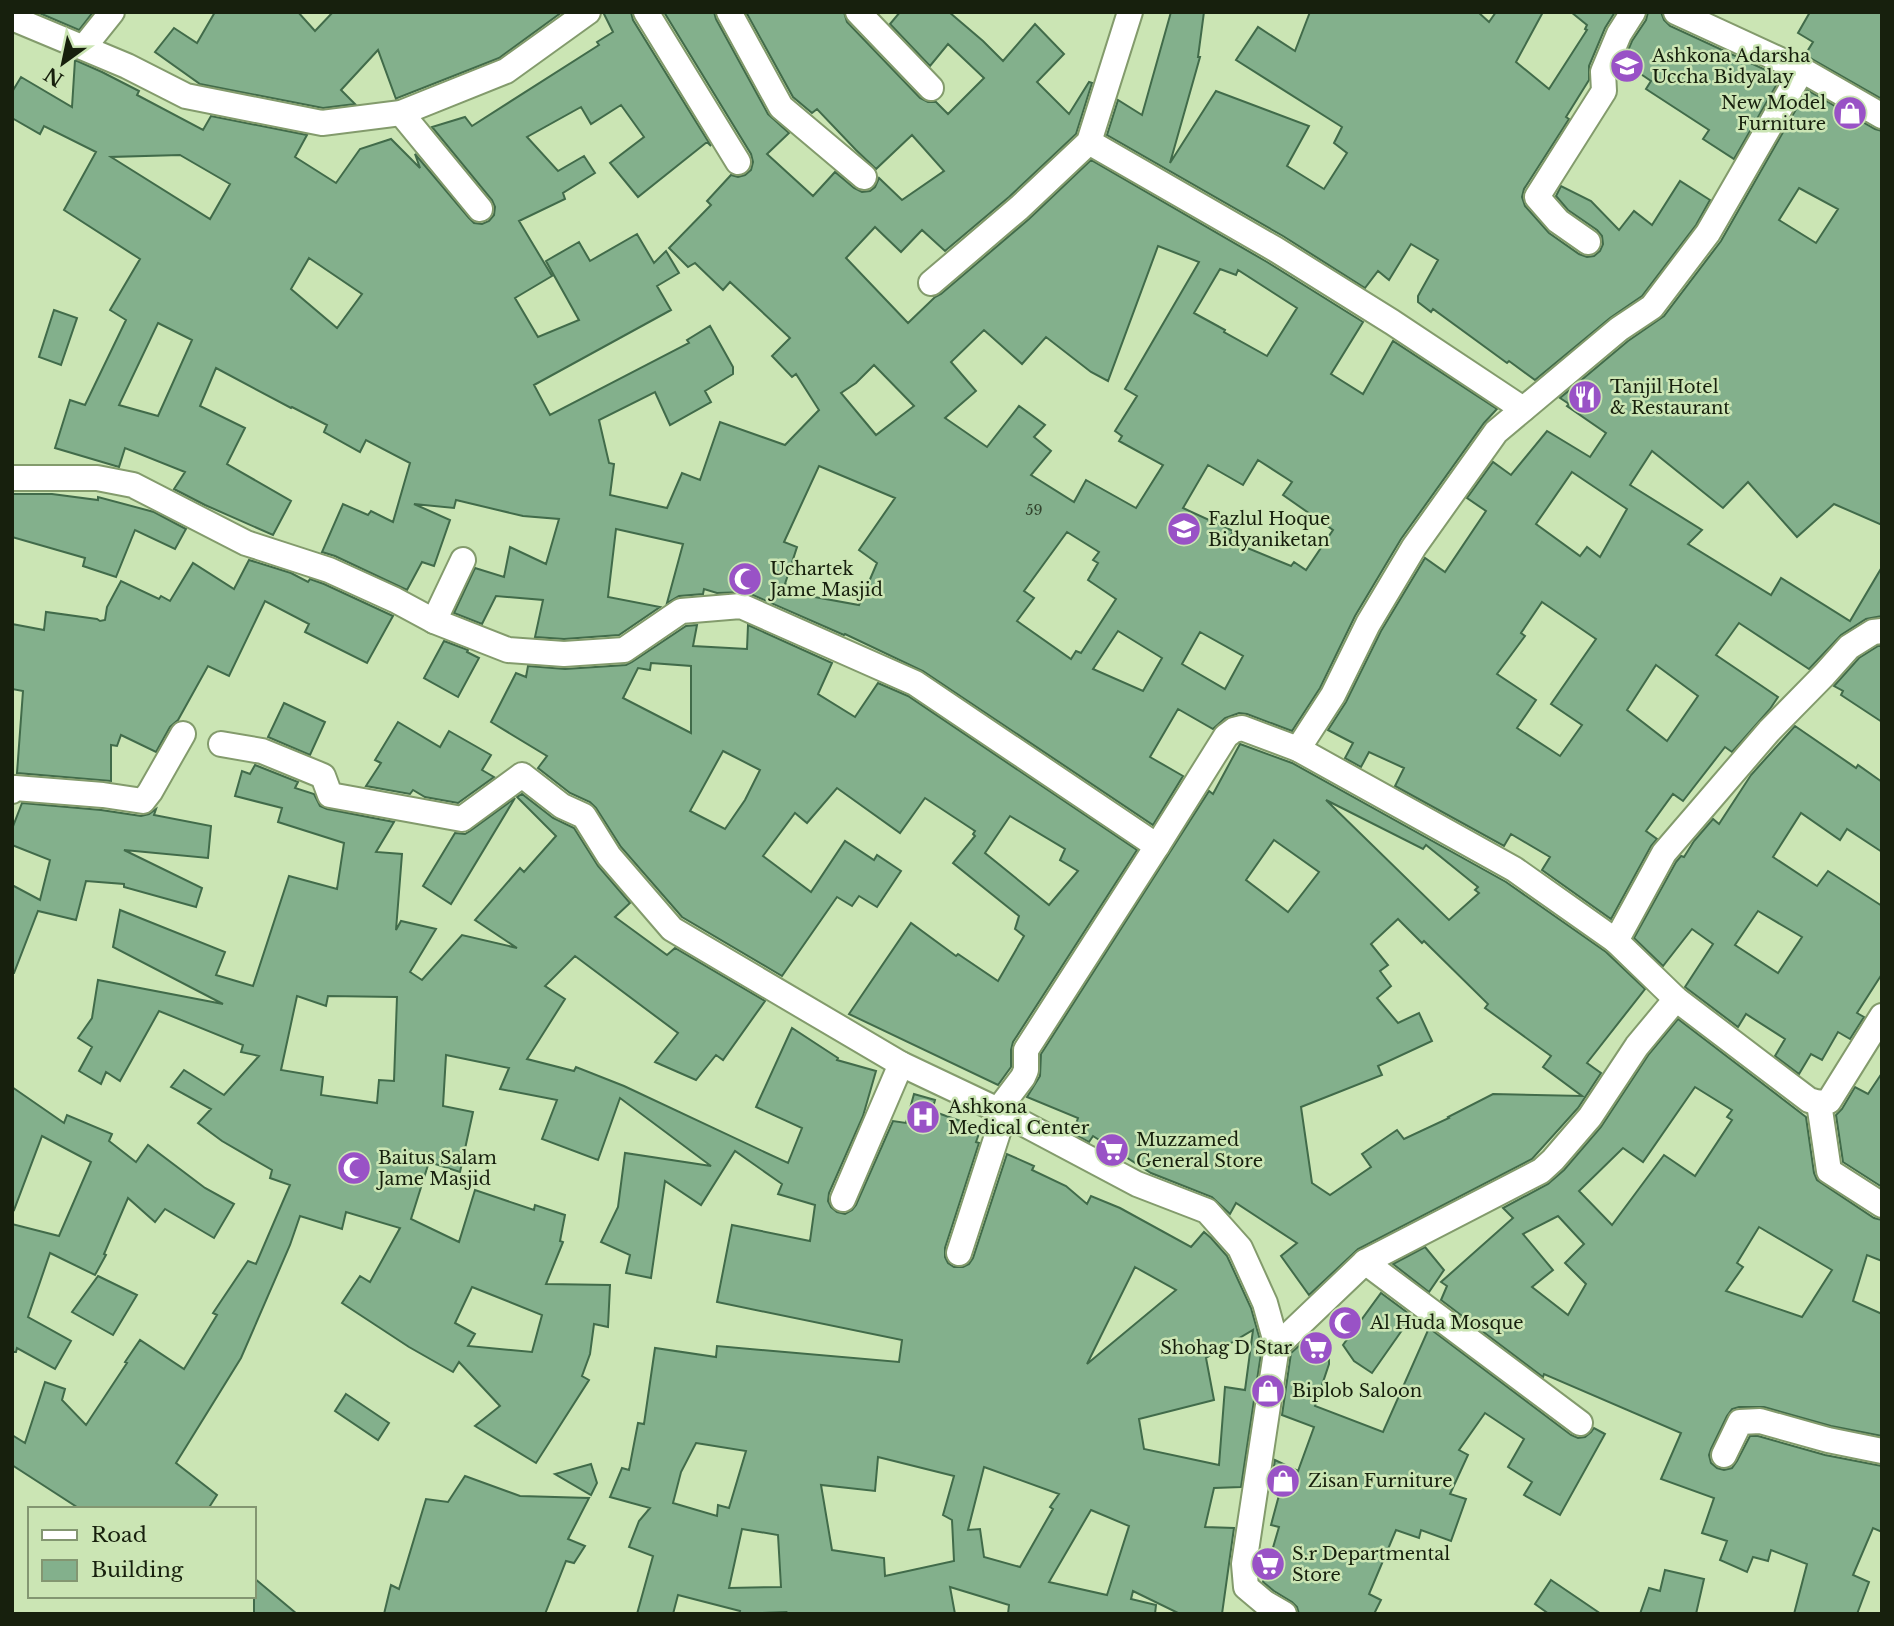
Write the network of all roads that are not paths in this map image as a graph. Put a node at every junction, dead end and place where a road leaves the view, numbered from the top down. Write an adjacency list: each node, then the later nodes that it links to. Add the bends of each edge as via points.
1 (112, 12): 10 (street)
2 (588, 12): 13 (street, via 506,71)
3 (646, 12): 16 (street)
4 (729, 12): 17 (street, via 781,107)
5 (858, 12): 12 (street)
6 (1130, 12): 15 (street)
7 (1633, 12): 19 (street, via 1604,72 1604,92 1537,197 1558,221)
8 (1676, 12): 11 (street)
9 (12, 18): 10 (street)
10 (84, 47): 13 (street, via 186,96 322,123)
11 (1802, 70): 14 (street); 21 (street, via 1708,233 1652,307)
12 (931, 88)
13 (401, 113): 18 (street)
14 (1882, 116)
15 (1089, 142): 20 (street); 21 (street, via 1334,285)
16 (738, 162)
17 (864, 177)
18 (480, 209)
19 (1588, 242)
20 (931, 283)
21 (1523, 409): 28 (street, via 1496,432 1415,547)
22 (12, 478): 24 (street, via 97,478 133,485 246,543 329,570)
23 (463, 560): 24 (street)
24 (434, 621): 30 (street, via 508,650 564,654 624,650 681,611 741,606 915,683)
25 (1882, 631): 31 (street, via 1849,648 1672,843)
26 (183, 734): 29 (street, via 143,801)
27 (221, 744): 34 (street, via 262,751 323,776 330,795 462,819 522,775 562,806 584,816 609,856 672,929)
28 (1298, 749): 30 (street, via 1242,728 1234,730); 31 (street, via 1514,869)
29 (12, 791)
30 (1157, 846): 36 (street, via 1026,1050 1023,1077)
31 (1616, 941): 32 (street)
32 (1676, 999): 35 (street); 40 (street, via 1637,1046 1590,1117 1541,1171)
33 (1882, 1016): 35 (street, via 1829,1101)
34 (901, 1064): 36 (street); 37 (street)
35 (1819, 1103): 38 (street, via 1829,1171)
36 (1001, 1112): 39 (street); 41 (street, via 1137,1184 1207,1211 1240,1248 1265,1303)
37 (843, 1199)
38 (1882, 1205)
39 (959, 1253)
40 (1365, 1262): 41 (street); 42 (street)
41 (1277, 1346): 45 (street, via 1244,1564 1246,1587)
42 (1580, 1423)
43 (1882, 1451): 44 (street, via 1760,1421 1740,1422)
44 (1724, 1455)
45 (1284, 1614)

